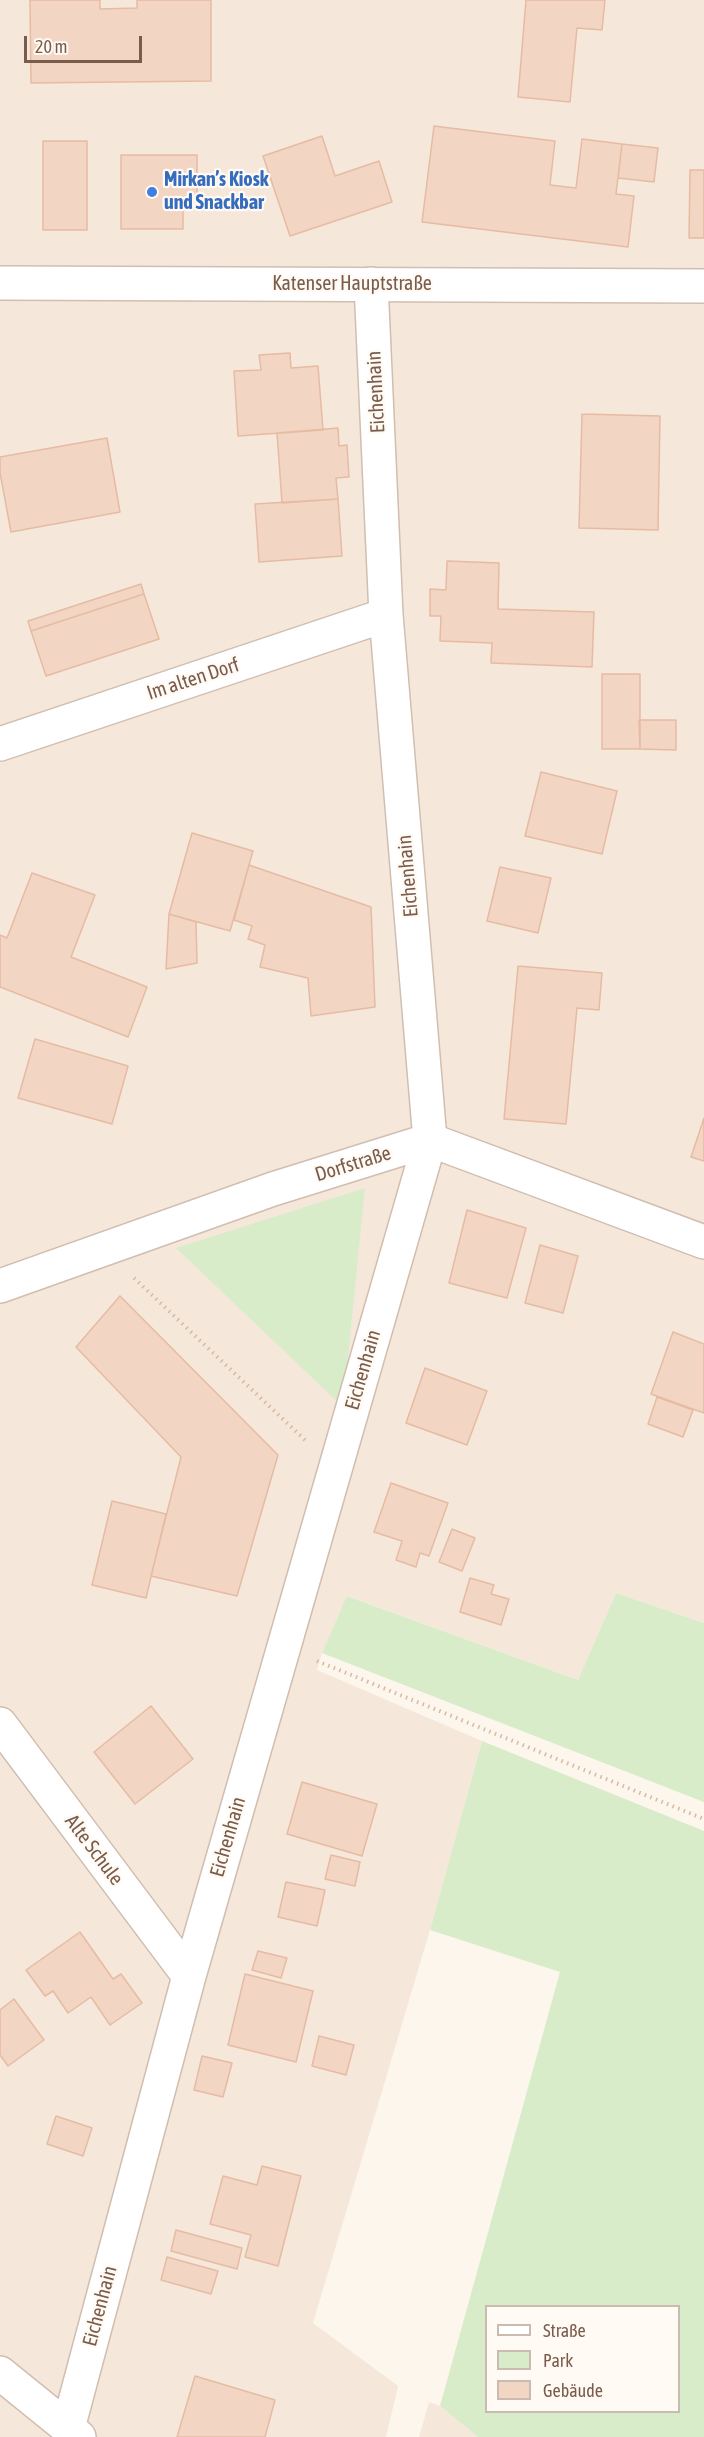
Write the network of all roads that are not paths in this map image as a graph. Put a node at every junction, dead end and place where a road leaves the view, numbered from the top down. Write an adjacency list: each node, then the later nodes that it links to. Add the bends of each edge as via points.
1 (0, 283): 2 (street, Katenser Hauptstraße)
2 (371, 284): 3 (street, Katenser Hauptstraße); 4 (street, Eichenhain)
3 (704, 286)
4 (387, 615): 5 (street, Im alten Dorf); 6 (street, Eichenhain)
5 (0, 744)
6 (430, 1140): 7 (street); 8 (street, Dorfstraße, via 273,1189); 10 (street, Eichenhain)
7 (704, 1242)
8 (0, 1287)
9 (0, 1724): 10 (street, Alte Schule)
10 (189, 1976): 12 (street, Eichenhain)
11 (0, 2373): 12 (street)
12 (74, 2432)

